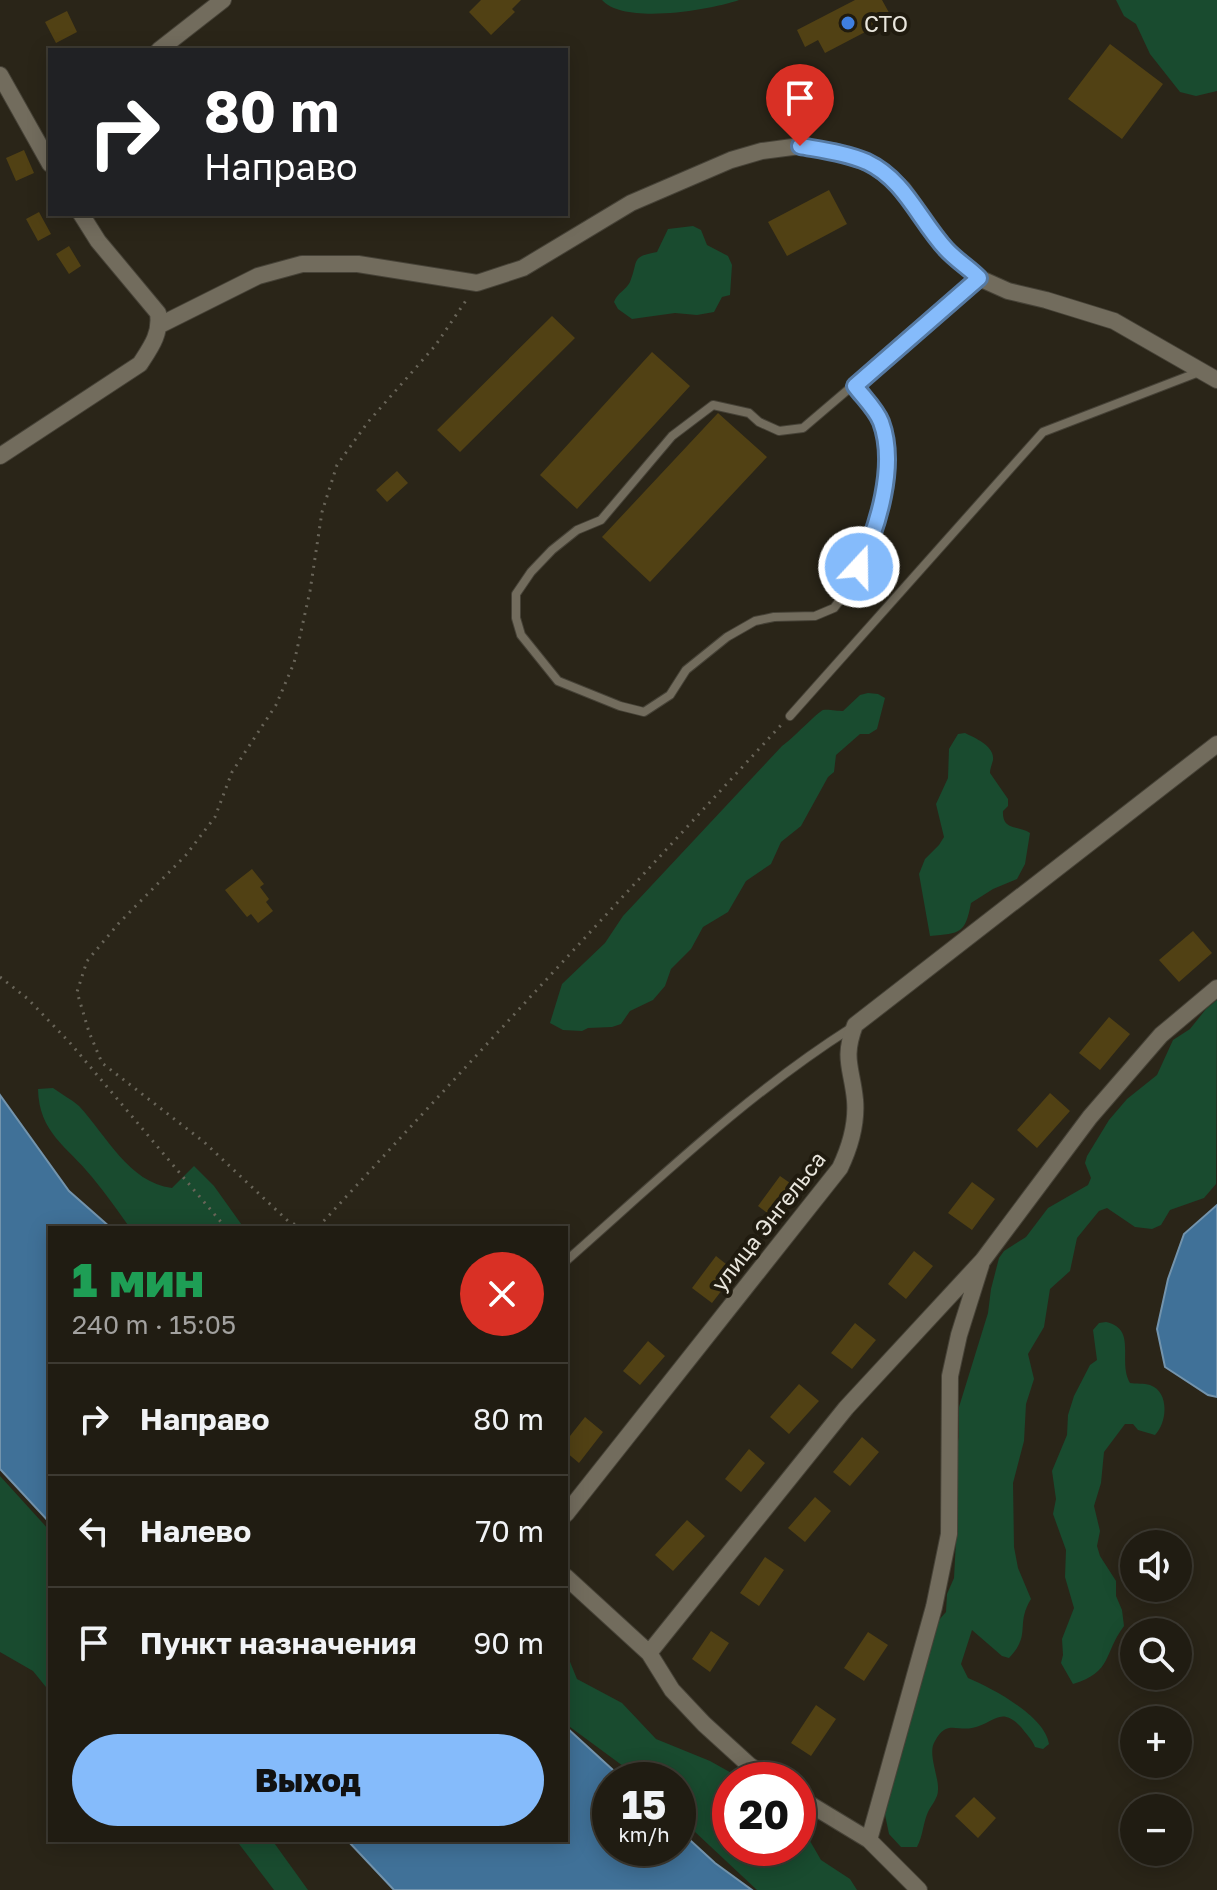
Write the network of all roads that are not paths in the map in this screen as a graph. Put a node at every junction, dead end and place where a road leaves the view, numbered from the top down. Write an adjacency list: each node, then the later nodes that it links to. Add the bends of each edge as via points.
1 (223, 0): 2 (street)
2 (162, 48)
3 (0, 75): 4 (street)
4 (44, 140)
5 (82, 216): 7 (street, via 158,313)
6 (979, 278): 7 (street, via 946,249 903,189 885,174 837,152 800,146 731,160 631,203 523,268 477,283 358,264 302,264 258,276); 8 (street, via 1114,321); 9 (lane)
7 (160, 325): 10 (street, via 140,364)
8 (1210, 375): 11 (lane, via 1043,432)
9 (855, 386): 9 (lane, via 803,428 779,431 749,413 713,405 672,436 601,520 577,530 552,550 516,594 516,618 521,635 558,681 644,712 670,695 686,670 755,621 815,616 834,608 869,547 887,475 888,450 880,419)
10 (0, 456)
11 (790, 716)
12 (1217, 744): 14 (street)
13 (1217, 988): 16 (street, via 1161,1035 1100,1105)
14 (855, 1025): 15 (lane, via 755,1095); 17 (street, улица Энгельса, via 847,1058 855,1101 853,1133 840,1168)
15 (568, 1259)
16 (983, 1260): 19 (street, via 846,1408); 22 (street, via 950,1376 949,1534)
17 (568, 1511)
18 (568, 1579): 19 (street)
19 (649, 1653): 20 (street, via 672,1690)
20 (746, 1762)
21 (816, 1808): 22 (street)
22 (869, 1840): 23 (street)
23 (919, 1890)

